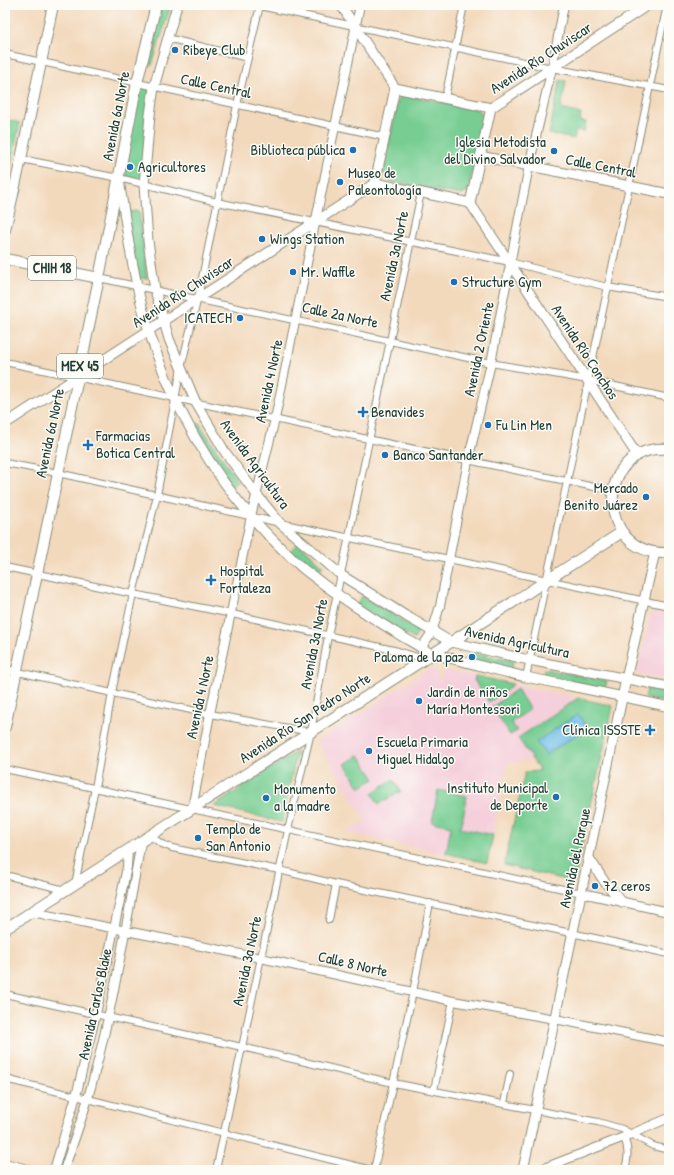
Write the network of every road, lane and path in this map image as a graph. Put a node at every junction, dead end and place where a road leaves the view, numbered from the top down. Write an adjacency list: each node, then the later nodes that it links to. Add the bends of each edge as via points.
1 (53, 5): 16 (main road)
2 (156, 5): 18 (main road, Avenida 6a Norte / MEX 45)
3 (177, 5): 12 (main road, Avenida Agricultura)
4 (258, 5): 11 (street); 15 (street)
5 (342, 5): 11 (main road)
6 (360, 5): 11 (street, Avenida 4 Norte)
7 (464, 5): 13 (street)
8 (564, 5): 17 (street, Avenida 2 Oriente)
9 (648, 5): 17 (main road, Avenida Río Chuviscar)
10 (667, 5): 19 (street)
11 (355, 26): 13 (street); 21 (main road); 26 (street, Avenida 4 Norte)
12 (167, 38): 15 (street); 20 (main road, Avenida Agricultura)
13 (455, 47): 17 (street); 23 (street)
14 (5, 54): 16 (street, Calle Central)
15 (248, 58): 24 (street)
16 (41, 63): 18 (street, Calle Central); 29 (main road)
17 (552, 68): 19 (street); 25 (main road, Avenida Río Chuviscar); 30 (street, Avenida 2 Oriente)
18 (138, 83): 20 (street, Calle Central); 31 (main road, Avenida 6a Norte / MEX 45)
19 (650, 86): 22 (street); 34 (street)
20 (154, 87): 24 (street, Calle Central); 33 (main road, Avenida Agricultura)
21 (396, 88): 23 (main road); 27 (main road)
22 (669, 90)
23 (445, 98): 25 (main road)
24 (237, 105): 26 (street, Calle Central); 37 (street)
25 (491, 108): 28 (main road)
26 (336, 126): 27 (street, Calle Central); 39 (street, Avenida 4 Norte)
27 (385, 137): 32 (main road)
28 (480, 156): 30 (main road, Calle Central); 38 (main road)
29 (21, 159): 31 (street); 40 (main road)
30 (529, 166): 34 (main road, Calle Central); 43 (street, Avenida 2 Oriente)
31 (119, 178): 33 (street); 44 (main road, Avenida 6a Norte / MEX 45); 45 (main road, Avenida Agricultura)
32 (375, 183): 35 (main road); 39 (main road, Avenida Río Chuviscar)
33 (144, 185): 37 (street); 47 (main road, Avenida Agricultura)
34 (629, 186): 36 (main road, Calle Central); 46 (street)
35 (421, 193): 38 (main road); 41 (street, Avenida 3a Norte)
36 (669, 194)
37 (217, 202): 39 (street); 49 (street)
38 (470, 203): 43 (main road, Avenida Río Conchos)
39 (315, 222): 41 (street); 49 (main road, Avenida Río Chuviscar); 51 (street, Avenida 4 Norte)
40 (5, 230)
41 (410, 242): 43 (street); 53 (street, Avenida 3a Norte)
42 (5, 259): 44 (main road, Calle 2a Norte / CHIH 18)
43 (510, 262): 46 (street); 55 (street, Avenida 2 Oriente); 58 (main road, Avenida Río Conchos)
44 (99, 278): 45 (street, Calle 2a Norte); 57 (main road, Avenida 6a Norte / MEX 45)
45 (137, 286): 47 (street, Calle 2a Norte); 52 (main road, Avenida Agricultura)
46 (607, 287): 48 (street); 58 (street)
47 (155, 290): 49 (street, Calle 2a Norte); 50 (main road, Avenida Agricultura)
48 (669, 297)
49 (197, 299): 50 (main road, Avenida Río Chuviscar); 51 (street, Calle 2a Norte); 56 (street)
50 (163, 321): 52 (main road, Avenida Río Chuviscar); 56 (main road, Avenida Agricultura)
51 (296, 321): 53 (street, Calle 2a Norte); 62 (street, Avenida 4 Norte)
52 (148, 330): 57 (main road, Avenida Río Chuviscar); 59 (main road, Avenida Agricultura)
53 (390, 341): 55 (street, Calle 2a Norte); 64 (street, Avenida 3a Norte)
54 (5, 362): 57 (street)
55 (491, 363): 58 (street, Calle 2a Norte); 67 (street, Avenida 2 Oriente)
56 (181, 368): 59 (street); 61 (main road, Avenida Agricultura)
57 (77, 377): 59 (street); 63 (main road, Avenida Río Chuviscar); 69 (main road, Avenida 6a Norte / MEX 45)
58 (588, 380): 60 (street, Calle 2a Norte); 66 (main road, Avenida Río Conchos); 70 (street)
59 (176, 398): 61 (street); 72 (street); 74 (main road, Avenida Agricultura, via 205,454)
60 (669, 398)
61 (196, 402): 62 (street); 73 (main road, Avenida Agricultura, via 225,452)
62 (275, 419): 64 (street); 73 (street, Avenida 4 Norte)
63 (5, 424)
64 (369, 440): 67 (street); 77 (street, Avenida 3a Norte)
65 (669, 448): 66 (main road, via 649,450)
66 (637, 455): 71 (main road, via 617,477)
67 (468, 461): 70 (street); 80 (street, Avenida 2 Oriente)
68 (5, 463): 69 (street)
69 (58, 473): 72 (street); 82 (main road, Avenida 6a Norte / MEX 45)
70 (566, 481): 71 (street); 84 (street)
71 (613, 491): 76 (main road, via 615,519)
72 (157, 495): 74 (street); 85 (street)
73 (257, 495): 74 (street, Avenida 4 Norte); 75 (main road, Avenida Agricultura)
74 (251, 516): 75 (street); 86 (main road, Avenida Agricultura, via 305,570); 89 (street, Avenida 4 Norte)
75 (280, 523): 77 (street); 83 (main road, Avenida Agricultura)
76 (622, 532): 78 (main road, via 632,542); 84 (main road, Avenida Río San Pedro Norte)
77 (349, 538): 80 (street); 83 (street, Avenida 3a Norte)
78 (655, 552): 79 (main road); 87 (main road, Avenida del Parque)
79 (669, 553)
80 (449, 559): 84 (street); 90 (street, Avenida 2 Oriente)
81 (5, 567): 82 (street)
82 (36, 573): 85 (street); 97 (main road, Avenida 6a Norte / MEX 45)
83 (341, 575): 86 (street, Avenida 3a Norte); 90 (main road, Avenida Agricultura)
84 (546, 580): 87 (street); 92 (main road, Avenida Río San Pedro Norte); 95 (street)
85 (133, 594): 89 (street); 101 (street)
86 (337, 594): 91 (street, Avenida 3a Norte); 93 (main road, Avenida Agricultura)
87 (644, 600): 88 (street); 99 (main road, Avenida del Parque)
88 (669, 606)
89 (232, 614): 91 (street); 104 (street, Avenida 4 Norte)
90 (432, 632): 92 (main road, Avenida Agricultura); 93 (street, Avenida 2 Oriente)
91 (328, 636): 94 (street); 106 (street, Avenida 3a Norte)
92 (451, 642): 94 (main road, Avenida Río San Pedro Norte); 95 (main road, Avenida Agricultura)
93 (421, 648): 94 (main road, Avenida Agricultura)
94 (428, 657): 98 (main road, Avenida Agricultura, via 448,657); 106 (main road, Avenida Río San Pedro Norte)
95 (529, 660): 98 (street); 99 (main road, Avenida Agricultura)
96 (5, 669): 97 (street)
97 (17, 671): 101 (street); 105 (main road, Avenida 6a Norte / MEX 45)
98 (526, 677): 102 (main road, Avenida Agricultura)
99 (626, 679): 100 (main road, Avenida Agricultura); 102 (main road, Avenida del Parque)
100 (669, 687)
101 (112, 693): 104 (street); 108 (street)
102 (623, 696): 103 (main road, Avenida Agricultura); 113 (main road, Avenida del Parque)
103 (669, 707)
104 (210, 714): 106 (street); 109 (street, Avenida 4 Norte)
105 (5, 727)
106 (311, 732): 109 (main road, Avenida Río San Pedro Norte); 110 (street, Avenida 3a Norte)
107 (5, 769): 108 (street)
108 (95, 788): 109 (street); 116 (street)
109 (192, 808): 110 (street); 111 (main road, Avenida Río San Pedro Norte)
110 (288, 830): 114 (street, Avenida 3a Norte); 119 (street)
111 (146, 839): 112 (main road, Avenida Río San Pedro Norte); 114 (street, via 172,848); 127 (street, Avenida Carlos Blake)
112 (128, 850): 116 (main road, Avenida Río San Pedro Norte); 126 (street, Avenida Carlos Blake)
113 (589, 858): 119 (main road, Avenida del Parque); 120 (main road)
114 (279, 870): 117 (street); 130 (street, Avenida 3a Norte)
115 (5, 875): 118 (street)
116 (75, 884): 118 (main road, Avenida Río San Pedro Norte)
117 (336, 884): 121 (street); 124 (street)
118 (65, 890): 122 (main road, Avenida Río San Pedro Norte)
119 (582, 893): 120 (street); 128 (main road, Avenida del Parque)
120 (622, 902): 123 (street)
121 (430, 903): 128 (street); 131 (street)
122 (32, 912): 125 (main road, Avenida Río San Pedro Norte); 126 (street, Calle 8 Norte)
123 (669, 912)
124 (329, 920)
125 (5, 929)
126 (114, 929): 127 (street, Calle 8 Norte); 134 (street, Avenida Carlos Blake)
127 (126, 931): 130 (street, Calle 8 Norte); 135 (street, Avenida Carlos Blake)
128 (573, 933): 129 (street); 136 (main road, Avenida del Parque)
129 (669, 954)
130 (261, 958): 131 (street, Calle 8 Norte); 138 (street, Avenida 3a Norte)
131 (413, 992): 133 (street, Calle 8 Norte); 141 (street)
132 (5, 994): 134 (street)
133 (453, 1001): 136 (street, Calle 8 Norte); 142 (street)
134 (96, 1014): 135 (street); 143 (street, Avenida Carlos Blake)
135 (108, 1017): 138 (street); 144 (street, Avenida Carlos Blake)
136 (555, 1019): 137 (street, Calle 8 Norte); 146 (main road, Avenida del Parque)
137 (669, 1042)
138 (242, 1047): 141 (street); 148 (street, Avenida 3a Norte)
139 (510, 1074): 145 (street)
140 (5, 1080): 143 (street)
141 (393, 1083): 142 (street); 156 (street)
142 (434, 1090): 145 (street)
143 (76, 1096): 144 (street); 153 (street, Avenida Carlos Blake)
144 (88, 1099): 148 (street); 154 (street, Avenida Carlos Blake)
145 (504, 1103): 146 (street)
146 (536, 1109): 149 (street, via 622,1129); 157 (main road, Avenida del Parque)
147 (669, 1118): 149 (street)
148 (224, 1133): 155 (street, Avenida 3a Norte); 156 (street)
149 (628, 1136): 150 (street); 158 (street); 159 (street)
150 (669, 1150)
151 (5, 1162): 152 (street)
152 (35, 1170)
153 (54, 1170)
154 (64, 1170)
155 (216, 1170)
156 (373, 1170)
157 (523, 1170)
158 (539, 1170)
159 (625, 1170)

